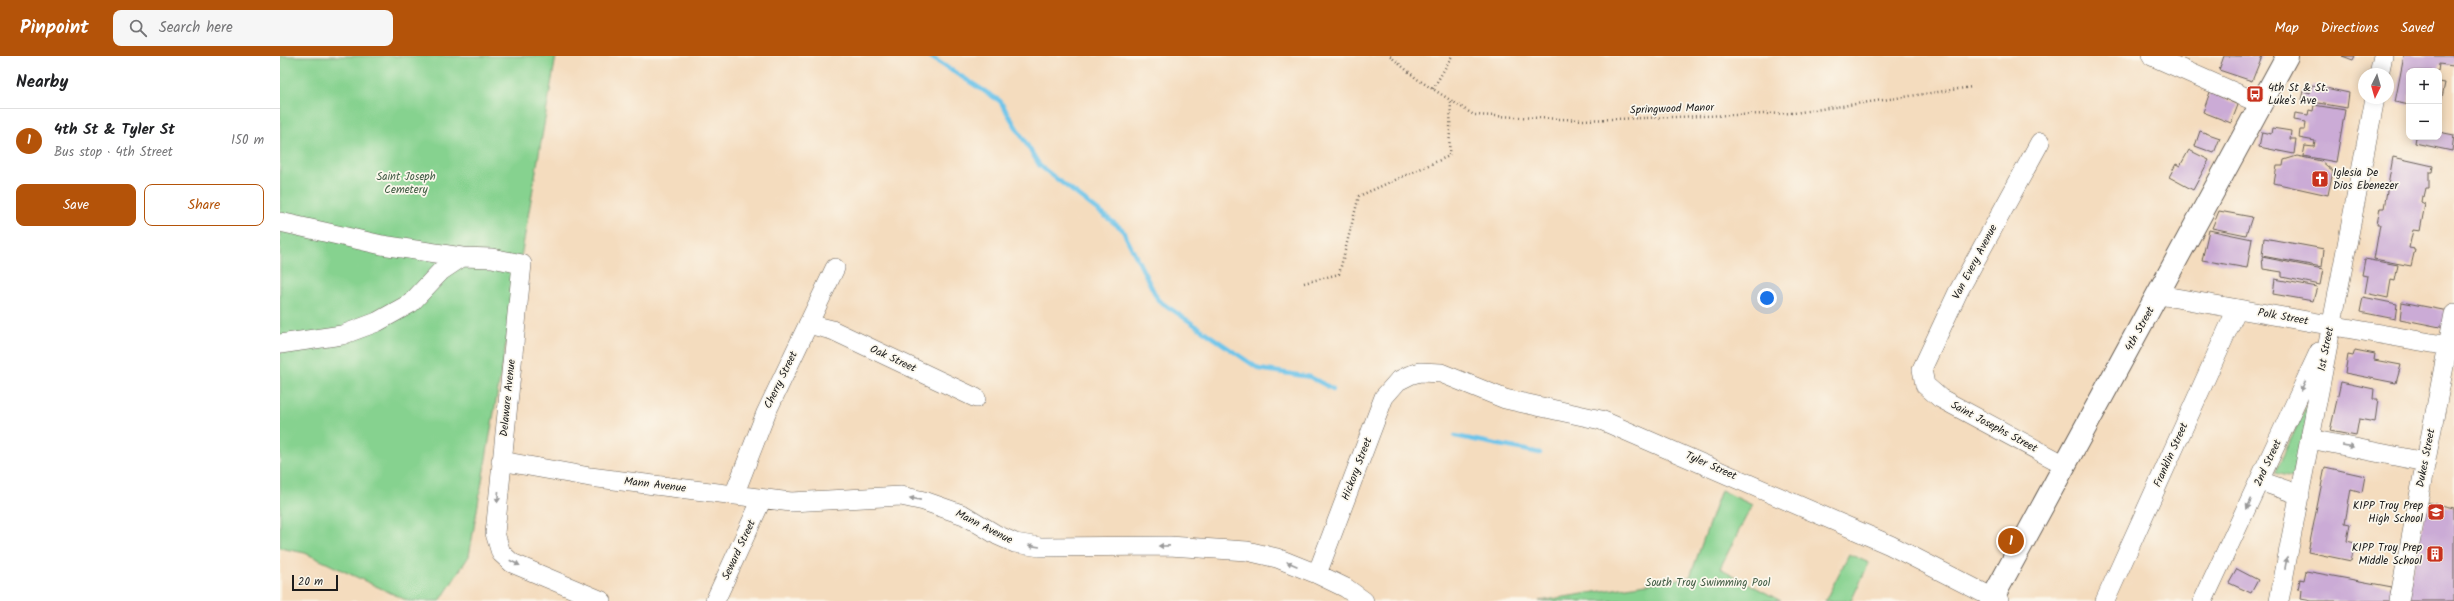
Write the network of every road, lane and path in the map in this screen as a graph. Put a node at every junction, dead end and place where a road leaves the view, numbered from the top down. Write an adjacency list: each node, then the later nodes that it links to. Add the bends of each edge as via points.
1 (1390, 56): 8 (path, Springwood Manor)
2 (1452, 56): 8 (path)
3 (2152, 56): 10 (street)
4 (2287, 56): 10 (main road, 4th Street)
5 (2382, 56): 6 (street)
6 (2380, 68)
7 (1972, 87): 9 (path, Springwood Manor, via 1794,113 1583,120 1474,115)
8 (1433, 89): 9 (path, Springwood Manor)
9 (1451, 101): 16 (path, via 1449,156 1359,196 1339,274)
10 (2261, 104): 17 (main road, 4th Street)
11 (2374, 104): 21 (street, 1st Street)
12 (2040, 142): 25 (street, Van Every Avenue, via 1958,292 1922,369)
13 (280, 222): 14 (street, via 382,246)
14 (462, 257): 22 (street, via 441,271 411,303 377,322 342,334); 28 (street, Delaware Avenue, via 492,258 522,264)
15 (835, 268): 20 (street, Cherry Street)
16 (1304, 283)
17 (2159, 295): 18 (street, Polk Street); 30 (main road, 4th Street)
18 (2237, 308): 21 (street, Polk Street); 40 (street, Franklin Street)
19 (2454, 314): 23 (street, Dukes Street)
20 (808, 324): 26 (street, Oak Street, via 832,330); 32 (street, Cherry Street, via 766,413)
21 (2331, 325): 23 (street, Polk Street); 27 (street, 1st Street); 31 (street, 2nd Street, one-way to 31)
22 (280, 344)
23 (2451, 347): 29 (street, Dukes Street)
24 (1410, 375): 35 (street, Hickory Street, via 1398,381 1384,397); 36 (street, Tyler Street, via 1420,372 1441,373 1506,399 1601,420 1890,545)
25 (1925, 384): 30 (street, Saint Josephs Street, via 1940,398)
26 (976, 398)
27 (2310, 439): 29 (street, one-way to 29); 33 (street, 1st Street)
28 (501, 461): 32 (street, Mann Avenue, via 590,477); 37 (street, Delaware Avenue, one-way to 37, via 495,532 501,553 512,563)
29 (2426, 462): 43 (street, Dukes Street)
30 (2065, 465): 36 (main road, 4th Street)
31 (2260, 481): 33 (street); 41 (street, 2nd Street, one-way to 41)
32 (734, 495): 34 (street, Mann Avenue)
33 (2300, 495): 42 (street, 1st Street, one-way to 33)
34 (762, 499): 35 (street, Mann Avenue, one-way to 34, via 1277,558 1248,551 1168,546 1040,547 1015,543 964,515 901,496 791,502); 38 (street, Seward Street)
35 (1316, 574): 39 (street, Mann Avenue, via 1346,588)
36 (1994, 600)
37 (602, 601)
38 (715, 601)
39 (1364, 601)
40 (2105, 601)
41 (2203, 601)
42 (2278, 601)
43 (2399, 601)

